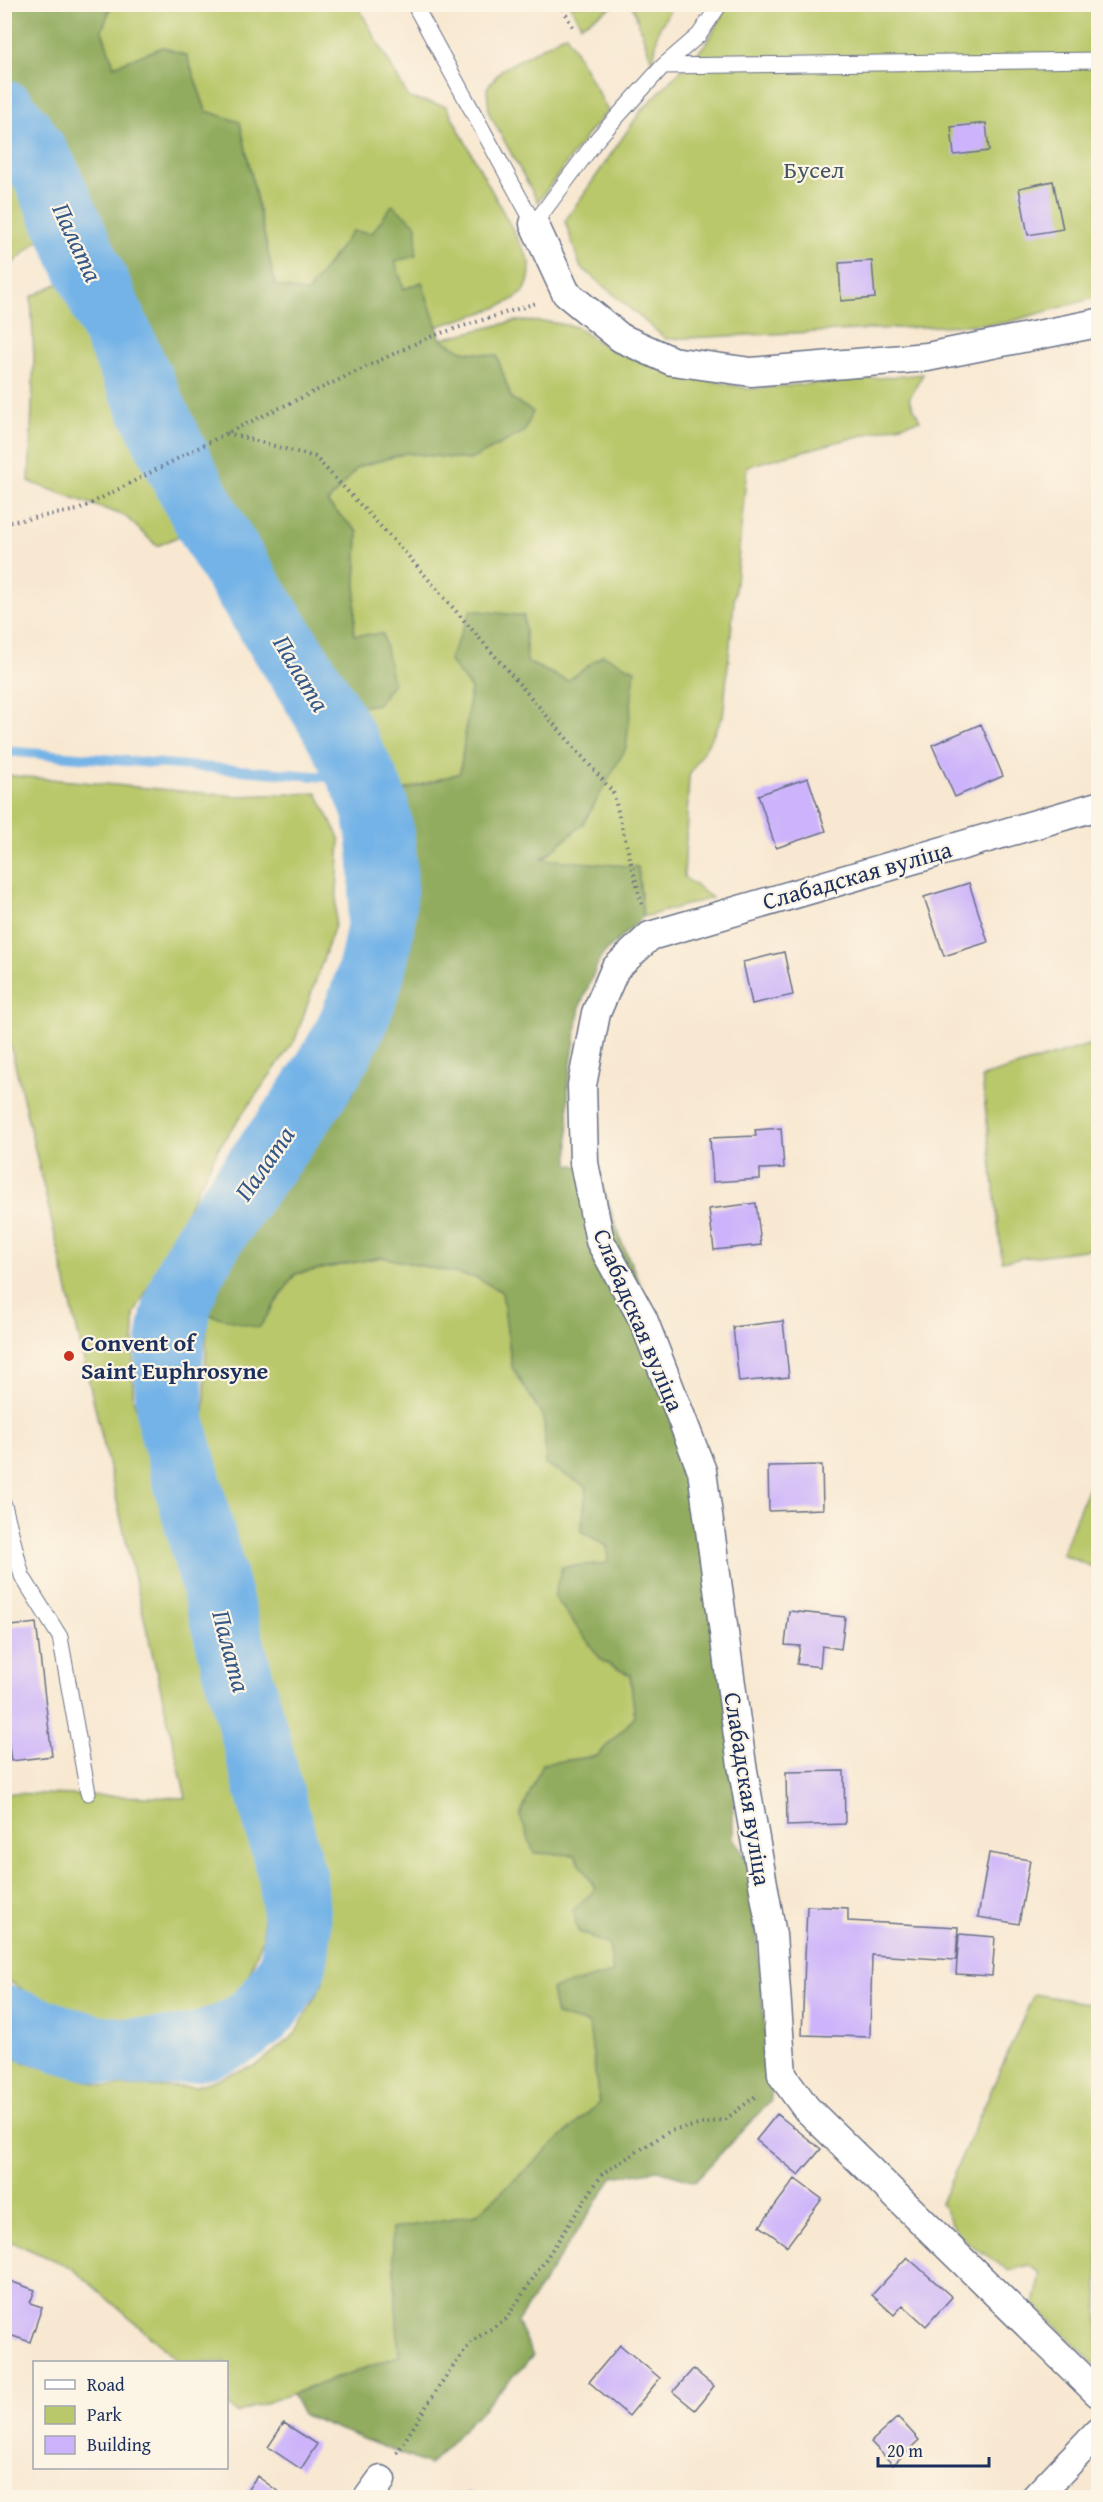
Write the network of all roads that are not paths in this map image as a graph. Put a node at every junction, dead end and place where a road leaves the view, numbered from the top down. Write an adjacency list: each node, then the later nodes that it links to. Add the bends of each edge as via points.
1 (414, 4): 5 (lane)
2 (720, 4): 4 (lane, via 699,35)
3 (1098, 60): 4 (lane)
4 (663, 66): 5 (lane, via 598,138)
5 (534, 224): 6 (street, via 566,293 621,338 672,361 751,372 927,357)
6 (1098, 323)
7 (1098, 806): 10 (street, Слабадская вуліца, via 650,936 615,969 596,1013 582,1085 584,1163 600,1241 643,1319 702,1471 742,1765 772,1935 782,2074 806,2108)
8 (4, 1505): 9 (lane, via 22,1576 60,1637)
9 (88, 1793)
10 (1098, 2393)
11 (1098, 2432): 12 (street)
12 (1035, 2498)

